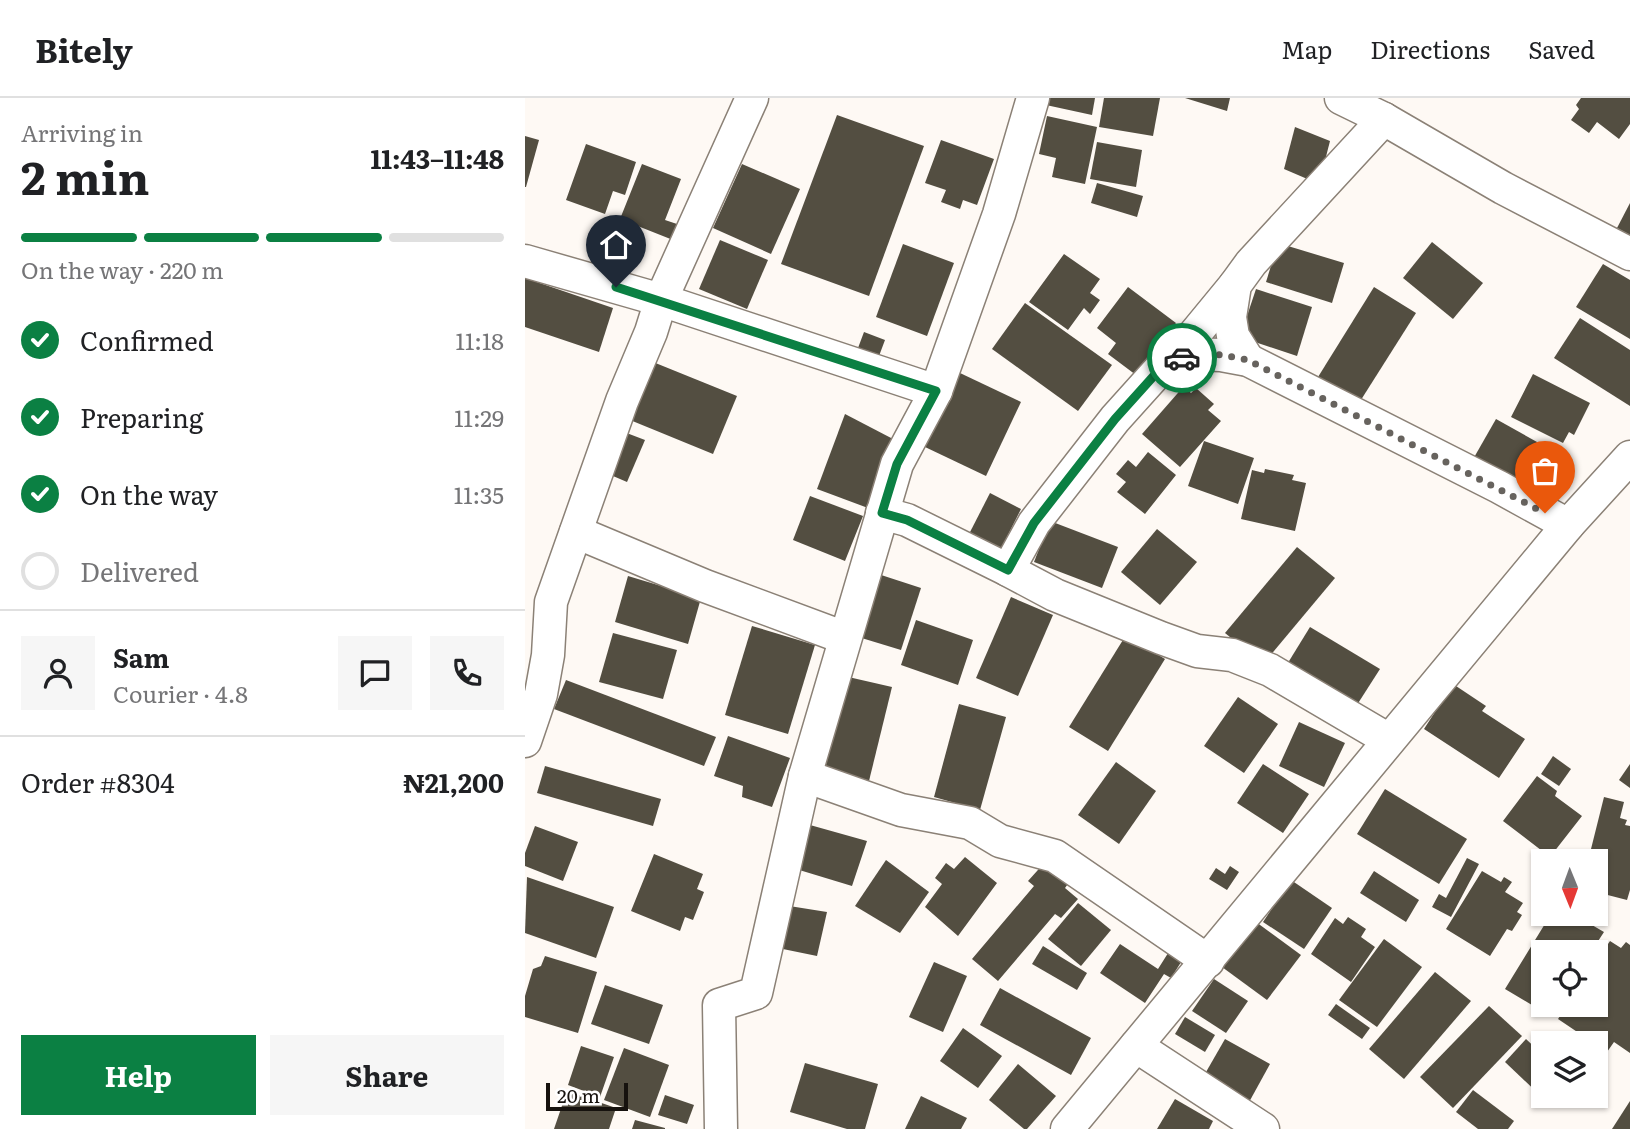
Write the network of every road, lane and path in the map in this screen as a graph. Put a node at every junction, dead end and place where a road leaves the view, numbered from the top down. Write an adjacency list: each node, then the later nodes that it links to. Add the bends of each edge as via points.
1 (752, 98): 8 (street)
2 (1033, 98): 11 (street, via 999,214)
3 (1341, 98): 4 (street)
4 (1384, 119): 5 (street); 7 (street)
5 (1630, 254)
6 (525, 261): 8 (street)
7 (1235, 285): 9 (street, via 1230,317 1233,336); 10 (street)
8 (661, 300): 11 (street); 15 (street)
9 (1248, 360): 10 (street, via 1189,354); 14 (street)
10 (1170, 364): 16 (street, via 1160,369 1115,419 1034,523)
11 (936, 391): 13 (street, via 897,464)
12 (1630, 457): 14 (street)
13 (882, 513): 16 (street, via 907,520); 18 (street)
14 (1568, 525): 19 (street)
15 (576, 532): 17 (street, via 551,602); 18 (street)
16 (1008, 570): 19 (street, via 1055,595 1161,638 1270,670)
17 (537, 619): 20 (street, via 548,655)
18 (845, 638): 21 (street)
19 (1389, 740): 22 (street)
20 (525, 741)
21 (805, 776): 22 (street, via 901,810 970,823 1000,841 1055,856); 24 (street, via 755,993 719,1005)
22 (1208, 961): 23 (street)
23 (1136, 1046): 25 (street); 26 (street)
24 (721, 1129)
25 (1067, 1129)
26 (1263, 1129)

